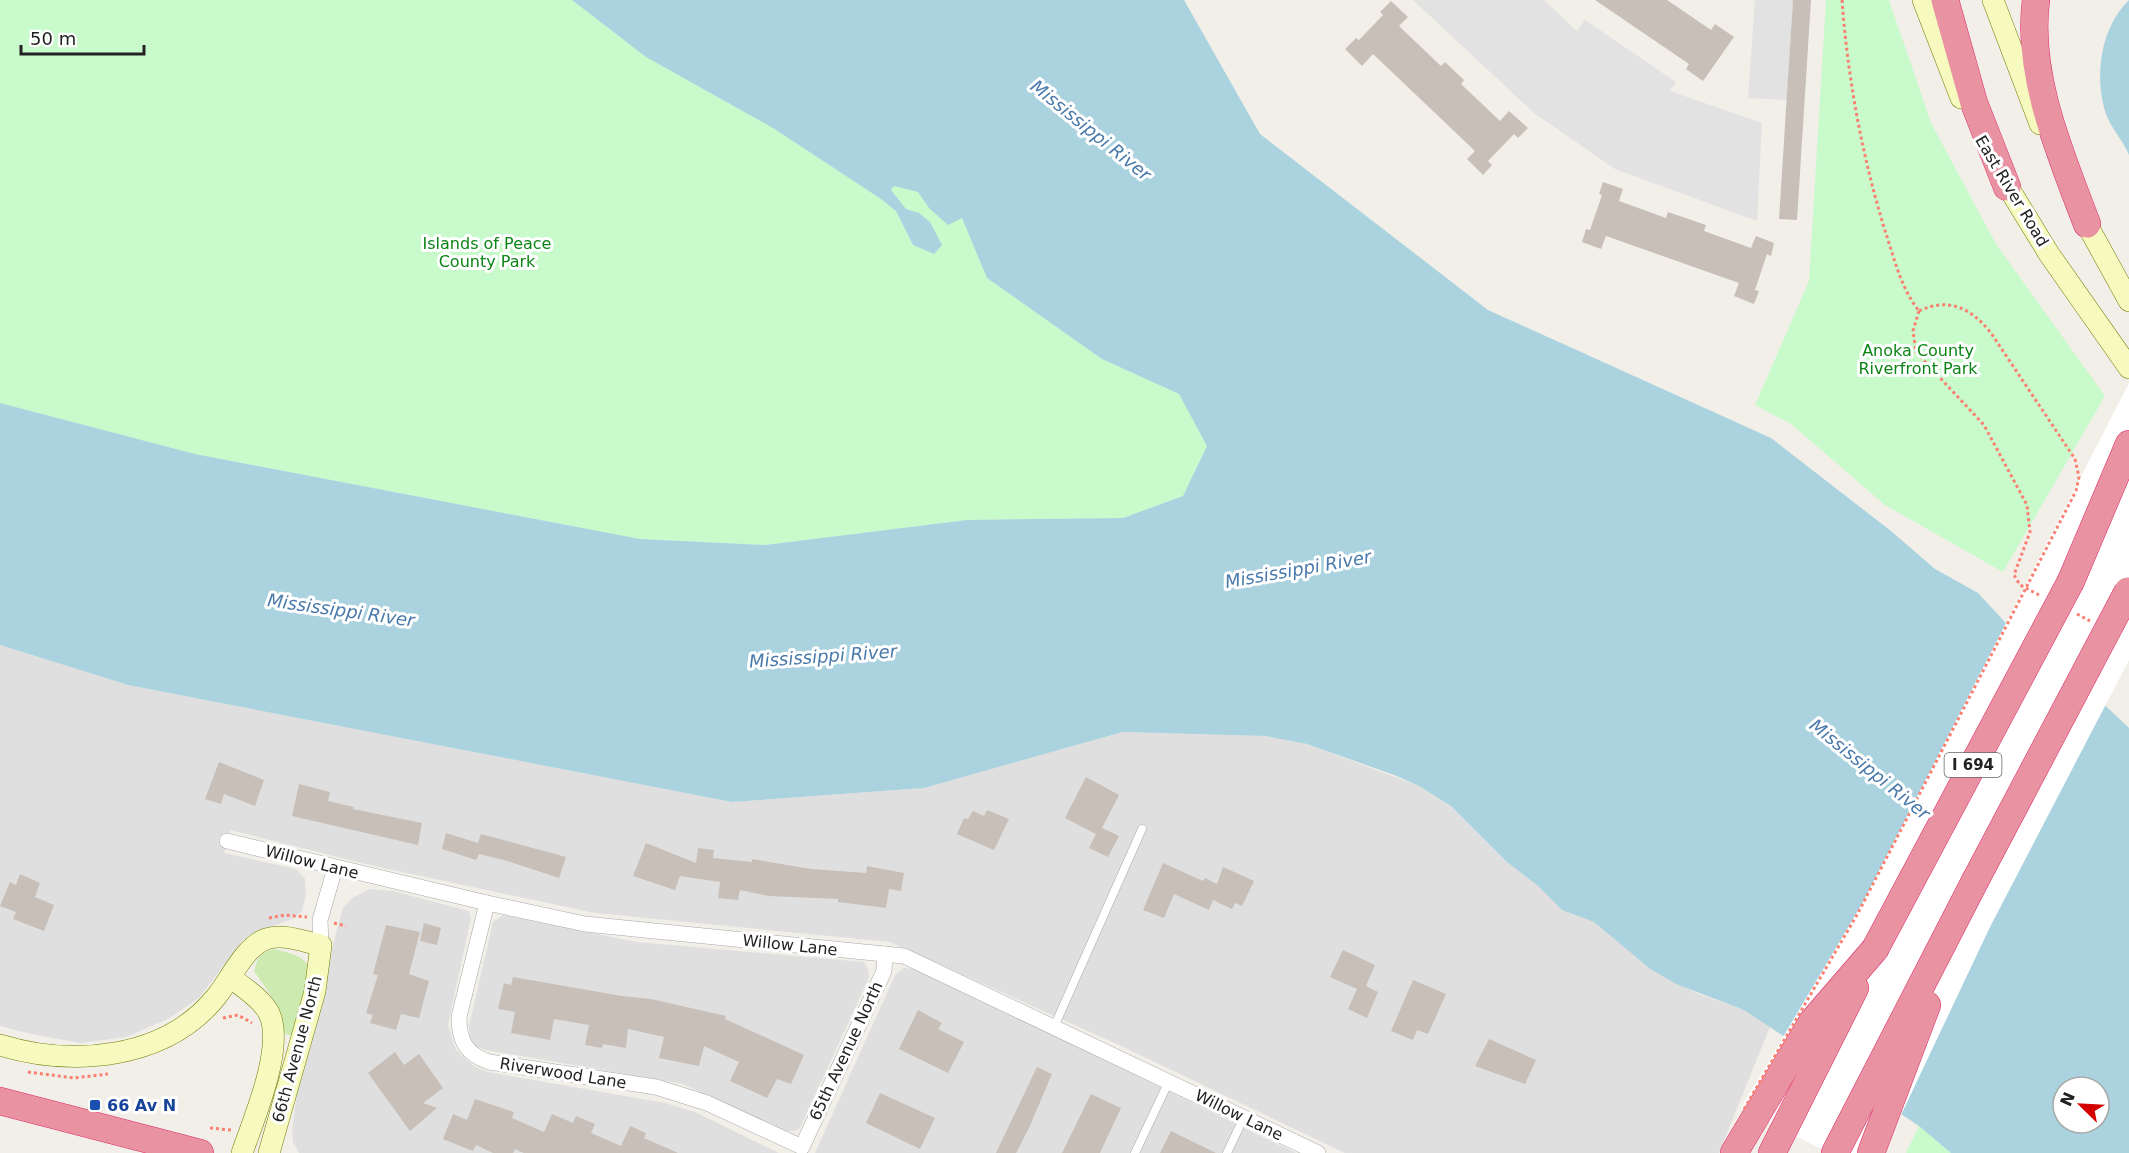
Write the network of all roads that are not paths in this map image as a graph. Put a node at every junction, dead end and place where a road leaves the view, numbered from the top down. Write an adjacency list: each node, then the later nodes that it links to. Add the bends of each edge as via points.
1 (1923, 0): 5 (street, East River Road, via 1961,97)
2 (1945, 0): 5 (highway, via 1978,114)
3 (1993, 0): 6 (street, via 2045,137)
4 (2036, 0): 6 (highway, via 2035,40 2043,89 2056,140)
5 (2007, 187): 8 (street, East River Road)
6 (2087, 224): 7 (street)
7 (2129, 301)
8 (2129, 368)
9 (2129, 444): 11 (highway)
10 (2129, 470): 11 (highway, I 694)
11 (2071, 581): 19 (highway, I 694, bridge)
12 (2129, 590): 16 (highway, bridge)
13 (1142, 829): 22 (lane)
14 (228, 841): 15 (street, Willow Lane)
15 (335, 868): 17 (street, Willow Lane); 18 (street, 66th Avenue North, via 320,920)
16 (1975, 881): 36 (highway); 37 (highway)
17 (487, 903): 20 (street, Willow Lane, via 585,924); 28 (street, Riverwood Lane, via 459,1017 463,1045 474,1057 682,1094)
18 (321, 945): 21 (street, via 284,938 265,939 251,950); 31 (street, 66th Avenue North, via 315,991)
19 (1875, 949): 27 (highway, I 694); 35 (highway, via 1812,1022 1750,1113)
20 (885, 954): 22 (street, Willow Lane, via 915,960); 28 (street, 65th Avenue North, via 884,971)
21 (231, 978): 23 (street, via 198,1013 154,1041 112,1054 65,1058); 30 (street, 66th Avenue North, via 268,1010 274,1028 272,1054)
22 (1054, 1027): 24 (street, Willow Lane)
23 (0, 1045)
24 (1169, 1081): 26 (street, Willow Lane); 32 (lane)
25 (0, 1101): 29 (highway)
26 (1244, 1117): 33 (lane); 34 (street, Willow Lane)
27 (1778, 1142)
28 (801, 1150)
29 (200, 1153)
30 (242, 1153)
31 (270, 1153)
32 (1135, 1153)
33 (1227, 1153)
34 (1318, 1153)
35 (1734, 1153)
36 (1835, 1153)
37 (1871, 1153)

